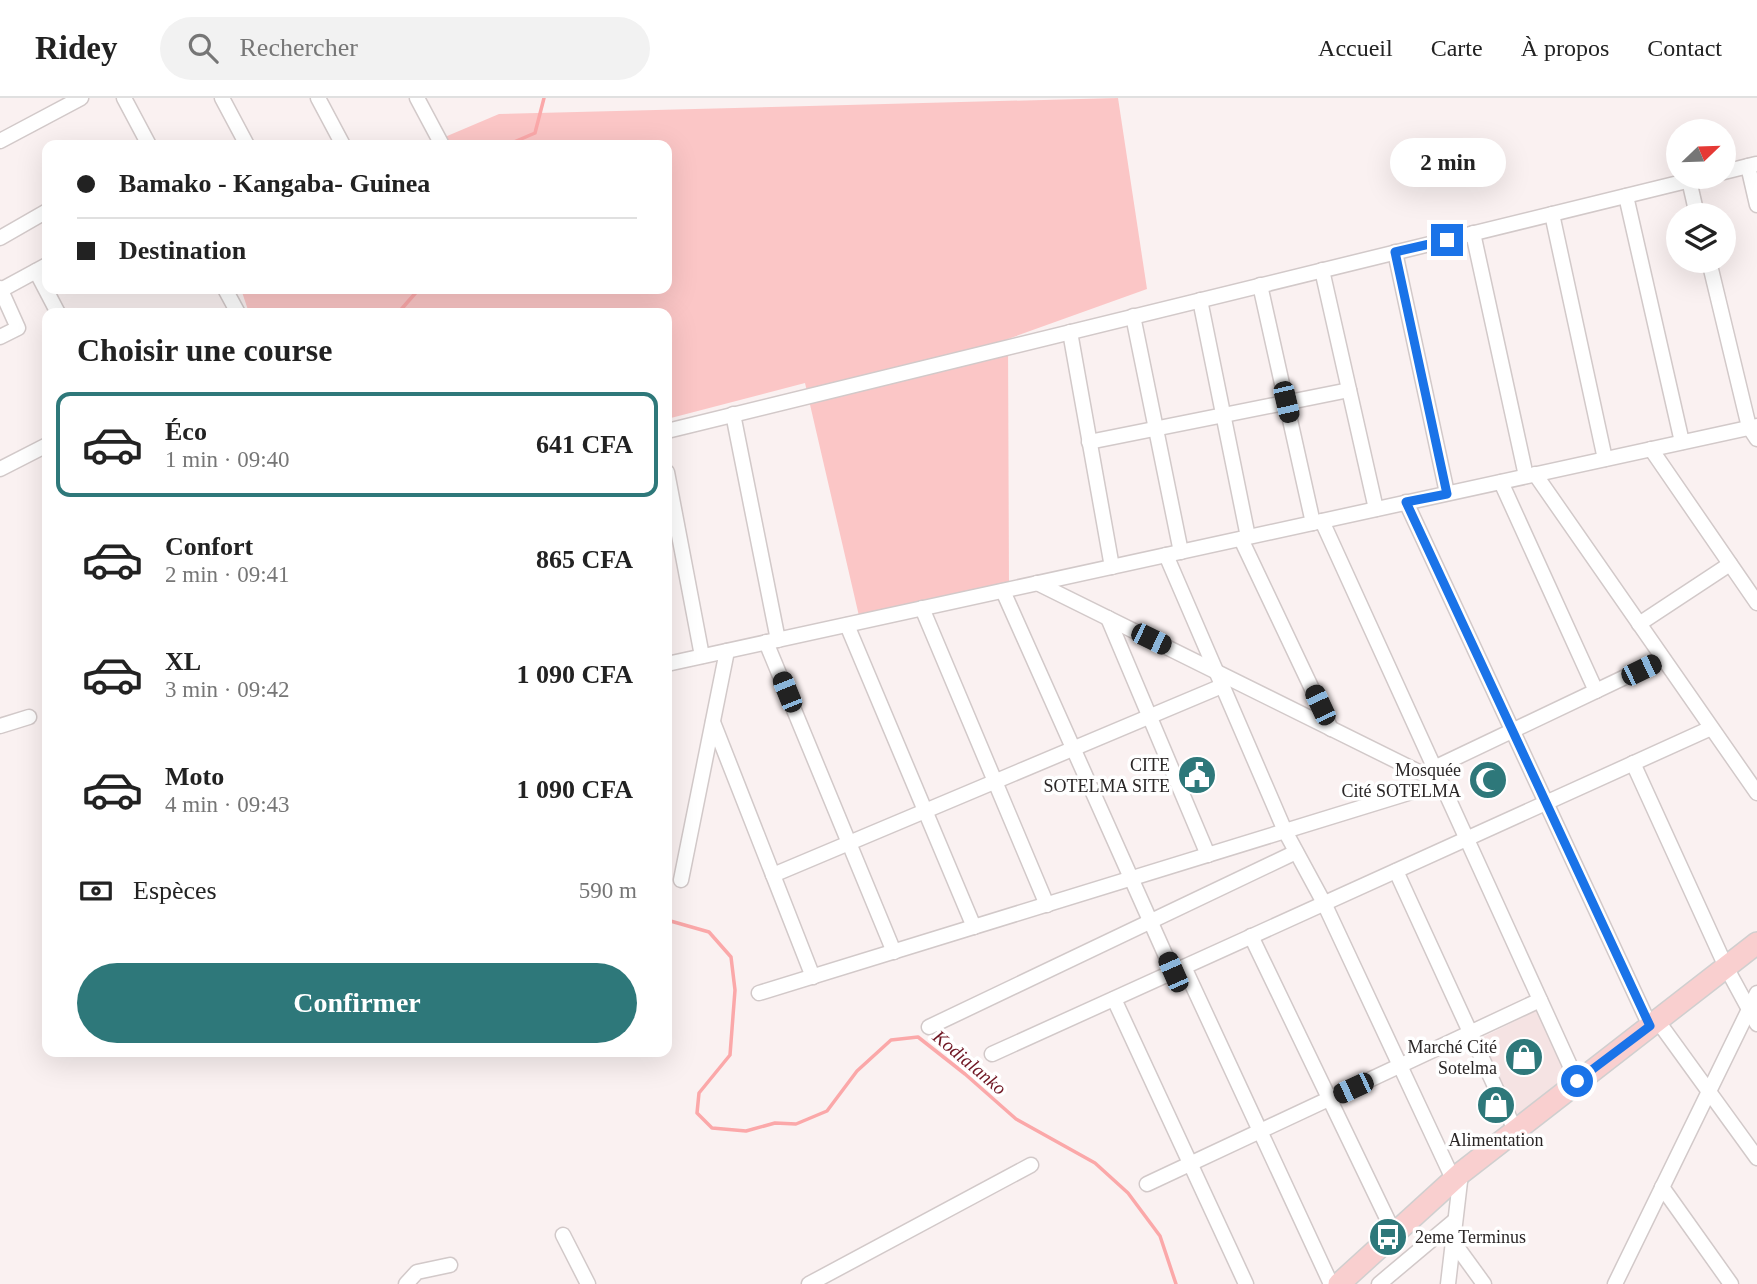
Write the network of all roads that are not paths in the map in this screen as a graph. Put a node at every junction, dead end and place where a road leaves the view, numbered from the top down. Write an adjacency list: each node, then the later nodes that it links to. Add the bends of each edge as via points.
1 (81, 98): 10 (street)
2 (124, 98): 6 (street)
3 (222, 98): 7 (street)
4 (318, 98): 8 (street)
5 (417, 98): 9 (street)
6 (146, 140)
7 (244, 140)
8 (340, 140)
9 (439, 140)
10 (0, 141)
11 (1753, 165): 14 (street)
12 (1666, 186): 13 (street)
13 (1626, 196): 16 (street); 37 (street)
14 (1757, 205)
15 (42, 214): 18 (street)
16 (1552, 214): 17 (street); 40 (street)
17 (1473, 233): 19 (street); 42 (street)
18 (0, 237)
19 (1395, 252): 21 (street); 44 (street)
20 (41, 268): 24 (street)
21 (1322, 270): 23 (street); 29 (street)
22 (1712, 273): 35 (street)
23 (1260, 285): 25 (street); 30 (street)
24 (1, 289): 28 (street, via 18,328)
25 (1200, 300): 26 (street); 32 (street)
26 (1133, 316): 27 (street); 34 (street)
27 (1070, 332): 31 (street); 36 (street)
28 (0, 337)
29 (1349, 390): 30 (street); 47 (street)
30 (1286, 402): 32 (street); 48 (street)
31 (733, 414): 33 (street); 61 (street)
32 (1223, 415): 34 (street); 49 (street)
33 (672, 429)
34 (1156, 429): 36 (street); 50 (street)
35 (1754, 431): 37 (street)
36 (1089, 442): 53 (street)
37 (1682, 442): 39 (street)
38 (42, 448): 41 (street)
39 (1650, 449): 40 (street); 52 (street)
40 (1605, 459): 42 (street)
41 (0, 469)
42 (1530, 475): 43 (street); 59 (street)
43 (1501, 482): 44 (street); 68 (street)
44 (1447, 494): 46 (street)
45 (672, 498): 63 (street)
46 (1406, 502): 47 (street); 75 (street)
47 (1376, 509): 48 (street)
48 (1317, 522): 49 (street); 78 (street)
49 (1244, 538): 50 (street); 74 (street)
50 (1181, 552): 51 (street)
51 (1166, 555): 53 (street); 66 (street)
52 (1730, 564): 56 (street); 59 (street)
53 (1112, 567): 54 (street)
54 (1037, 583): 55 (street); 58 (street)
55 (1003, 591): 57 (street); 76 (street)
56 (1757, 603)
57 (922, 608): 60 (street); 79 (street)
58 (1108, 618): 66 (street); 69 (street)
59 (1639, 624): 64 (street)
60 (847, 625): 61 (street); 83 (street)
61 (772, 641): 62 (street); 86 (street)
62 (727, 651): 63 (street); 71 (street)
63 (702, 656): 65 (street)
64 (1663, 659): 68 (street); 73 (street)
65 (672, 663)
66 (1216, 671): 67 (street); 74 (street)
67 (1222, 686): 69 (street); 84 (street)
68 (1597, 691): 75 (street)
69 (1149, 716): 76 (street); 88 (street)
70 (29, 717): 72 (street)
71 (713, 722): 90 (street); 92 (street)
72 (0, 726)
73 (1712, 727): 77 (street); 81 (street)
74 (1331, 729): 80 (street)
75 (1512, 731): 78 (street); 82 (street)
76 (1072, 749): 79 (street); 91 (street)
77 (1633, 763): 82 (street); 100 (street)
78 (1434, 768): 80 (street)
79 (995, 781): 83 (street); 94 (street)
80 (1441, 783): 84 (street); 85 (street)
81 (1757, 793)
82 (1546, 803): 85 (street); 108 (street)
83 (924, 811): 86 (street); 96 (street)
84 (1285, 831): 87 (street); 88 (street)
85 (1467, 839): 89 (street); 106 (street)
86 (848, 843): 90 (street); 99 (street)
87 (1296, 852): 93 (street); 95 (street)
88 (1208, 855): 91 (street)
89 (1396, 871): 93 (street); 111 (street)
90 (773, 875): 102 (street)
91 (1131, 879): 94 (street); 95 (street)
92 (681, 880)
93 (1324, 903): 97 (street); 113 (street)
94 (1047, 905): 96 (street)
95 (1150, 921): 101 (street); 110 (street)
96 (974, 927): 99 (street)
97 (1251, 936): 101 (street); 116 (street)
98 (1757, 943): 100 (main road)
99 (894, 952): 102 (street)
100 (1726, 967): 107 (street); 108 (main road)
101 (1178, 969): 105 (street); 118 (street)
102 (813, 977): 103 (street)
103 (759, 993)
104 (1757, 993): 107 (street)
105 (1114, 999): 112 (street); 121 (street)
106 (1540, 1000): 111 (street); 114 (street)
107 (1749, 1009): 109 (street); 115 (street)
108 (1653, 1023): 114 (main road); 115 (street)
109 (1757, 1024)
110 (929, 1027)
111 (1470, 1033): 113 (street); 117 (street)
112 (992, 1054)
113 (1400, 1066): 116 (street); 122 (street)
114 (1577, 1081): 117 (main road)
115 (1709, 1092): 119 (street); 124 (street)
116 (1329, 1099): 118 (street); 126 (street)
117 (1515, 1130): 122 (main road)
118 (1260, 1132): 121 (street); 134 (street)
119 (1757, 1158)
120 (1031, 1165): 132 (street)
121 (1189, 1165): 123 (street); 133 (street)
122 (1457, 1176): 125 (street); 126 (main road)
123 (1147, 1184)
124 (1662, 1187): 139 (street); 140 (street)
125 (1454, 1221): 128 (street); 136 (street)
126 (1394, 1233): 135 (main road)
127 (563, 1235): 131 (street)
128 (1452, 1240): 137 (street); 138 (street)
129 (450, 1265): 130 (street, via 417,1272)
130 (406, 1284)
131 (588, 1284)
132 (809, 1284)
133 (1247, 1284)
134 (1331, 1284)
135 (1339, 1284)
136 (1379, 1284)
137 (1448, 1284)
138 (1484, 1284)
139 (1615, 1284)
140 (1731, 1284)

